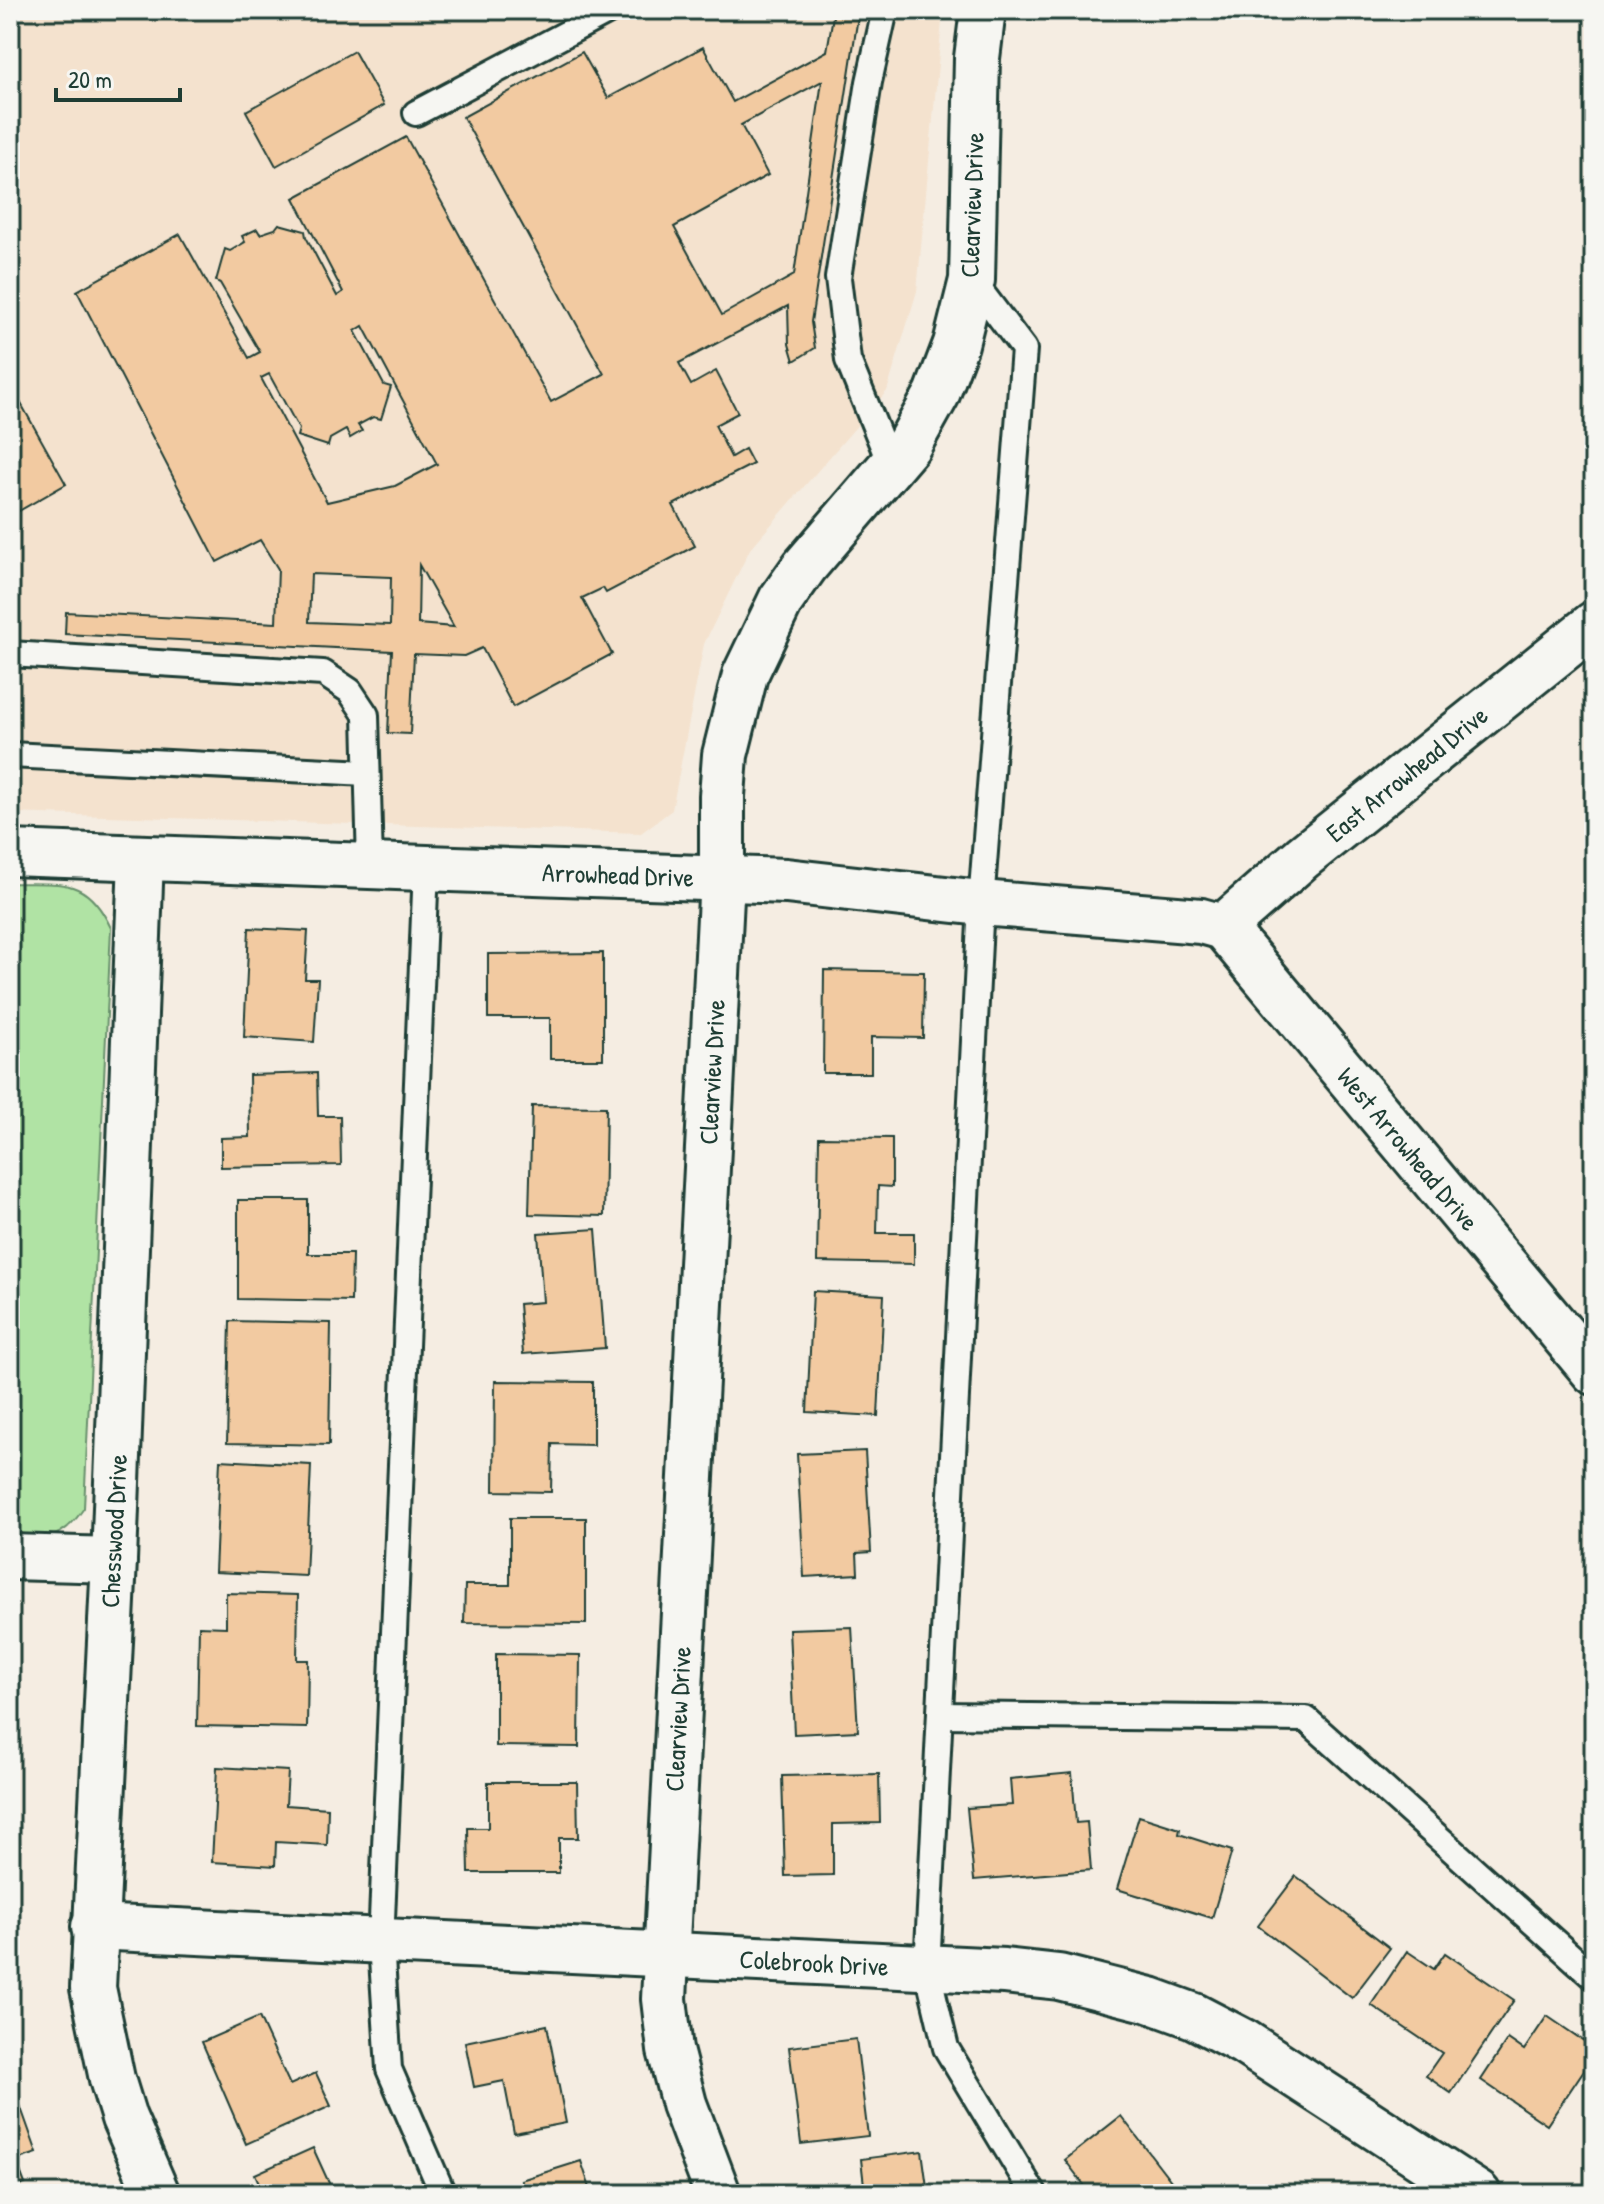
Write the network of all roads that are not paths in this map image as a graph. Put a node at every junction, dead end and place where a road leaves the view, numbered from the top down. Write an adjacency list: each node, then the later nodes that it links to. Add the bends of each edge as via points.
1 (611, 10): 4 (lane)
2 (885, 10): 6 (lane, via 838,278 848,360)
3 (983, 10): 5 (street, Clearview Drive, via 977,58)
4 (416, 113)
5 (972, 280): 6 (street, Clearview Drive, via 937,394); 16 (lane, via 1024,349)
6 (891, 466): 15 (street, Clearview Drive, via 797,577 745,675 725,755)
7 (1594, 624): 17 (street, East Arrowhead Drive)
8 (10, 654): 10 (lane, via 323,673 350,691 366,715)
9 (10, 755): 10 (lane)
10 (367, 773): 13 (lane)
11 (10, 853): 12 (street, Arrowhead Drive)
12 (141, 858): 13 (street, Arrowhead Drive); 20 (street, Chesswood Drive)
13 (370, 866): 14 (street, Arrowhead Drive)
14 (426, 868): 15 (street, Arrowhead Drive); 23 (lane)
15 (722, 878): 16 (street, Arrowhead Drive); 24 (street, Clearview Drive)
16 (981, 903): 17 (street, Arrowhead Drive); 21 (lane)
17 (1223, 927): 18 (street, West Arrowhead Drive)
18 (1594, 1372)
19 (10, 1557): 20 (street)
20 (114, 1560): 22 (street, Chesswood Drive)
21 (940, 1715): 25 (lane); 26 (lane, via 1306,1719)
22 (94, 1927): 23 (street, Colebrook Drive); 27 (street, Chesswood Drive, via 93,1988 112,2079)
23 (381, 1943): 24 (street, Colebrook Drive); 28 (lane, via 389,2069)
24 (666, 1956): 25 (street, Colebrook Drive); 29 (street, Clearview Drive, via 670,2050)
25 (927, 1968): 30 (lane, via 946,2048); 31 (street, Colebrook Drive, via 1059,1977 1194,2016 1244,2042)
26 (1594, 1977)
27 (157, 2194)
28 (443, 2194)
29 (718, 2194)
30 (1034, 2194)
31 (1478, 2194)

